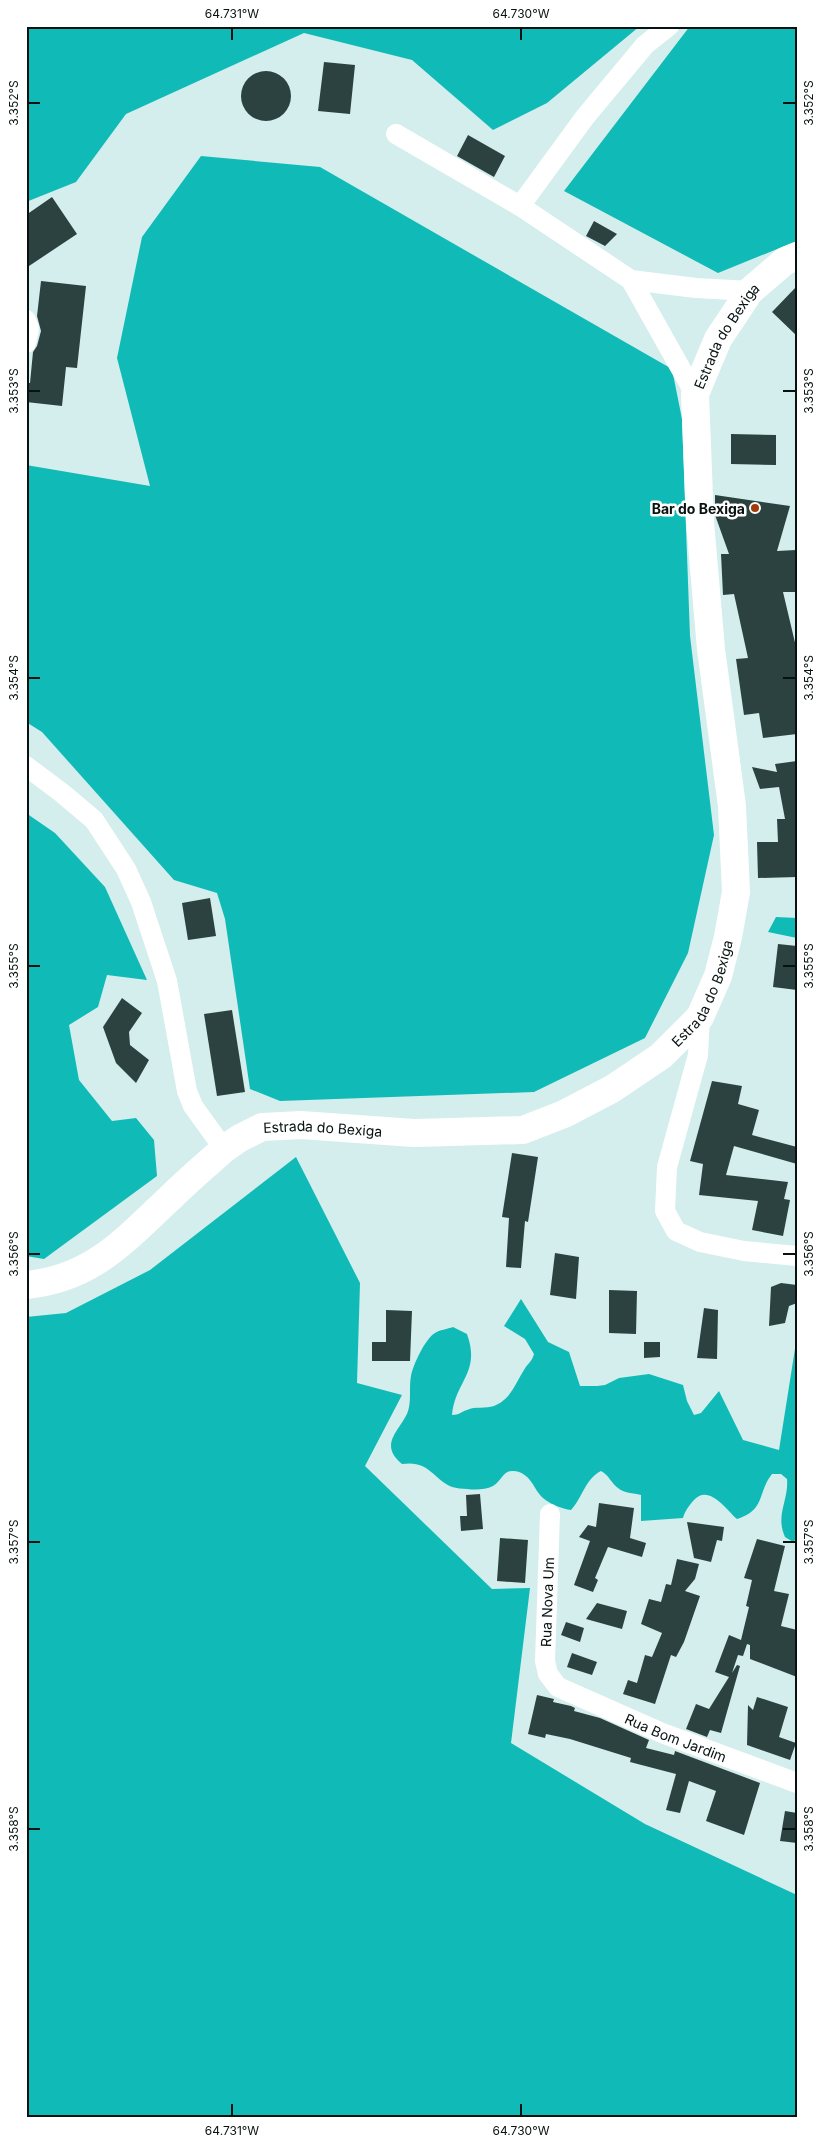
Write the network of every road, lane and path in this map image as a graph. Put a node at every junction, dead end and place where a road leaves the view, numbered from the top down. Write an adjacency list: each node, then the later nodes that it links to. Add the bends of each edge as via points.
1 (670, 26): 3 (street, via 645,45 585,117)
2 (396, 134): 3 (street)
3 (520, 206): 5 (street)
4 (797, 256): 6 (street, Estrada do Bexiga, via 785,261)
5 (631, 280): 6 (street); 9 (street)
6 (750, 291): 9 (street, Estrada do Bexiga, via 718,339)
7 (26, 320): 8 (street, via 29,329)
8 (26, 343)
9 (695, 394): 11 (street, Estrada do Bexiga, via 700,522 711,649 732,806 736,892 718,976)
10 (26, 766): 12 (street, via 94,820 126,869 141,902 167,981 187,1091 199,1115)
11 (700, 1017): 12 (street, Estrada do Bexiga, via 661,1056 612,1089 564,1114 523,1130 414,1133 301,1125 262,1128); 13 (street, via 698,1055 668,1167 665,1211 676,1231 700,1242 744,1251)
12 (224, 1149): 14 (street, Estrada do Bexiga, via 101,1260 62,1279)
13 (797, 1256)
14 (26, 1285)
15 (550, 1514): 16 (street, Rua Nova Um, via 545,1661 548,1674)
16 (558, 1687): 17 (street, Rua Bom Jardim, via 662,1733)
17 (797, 1783)

